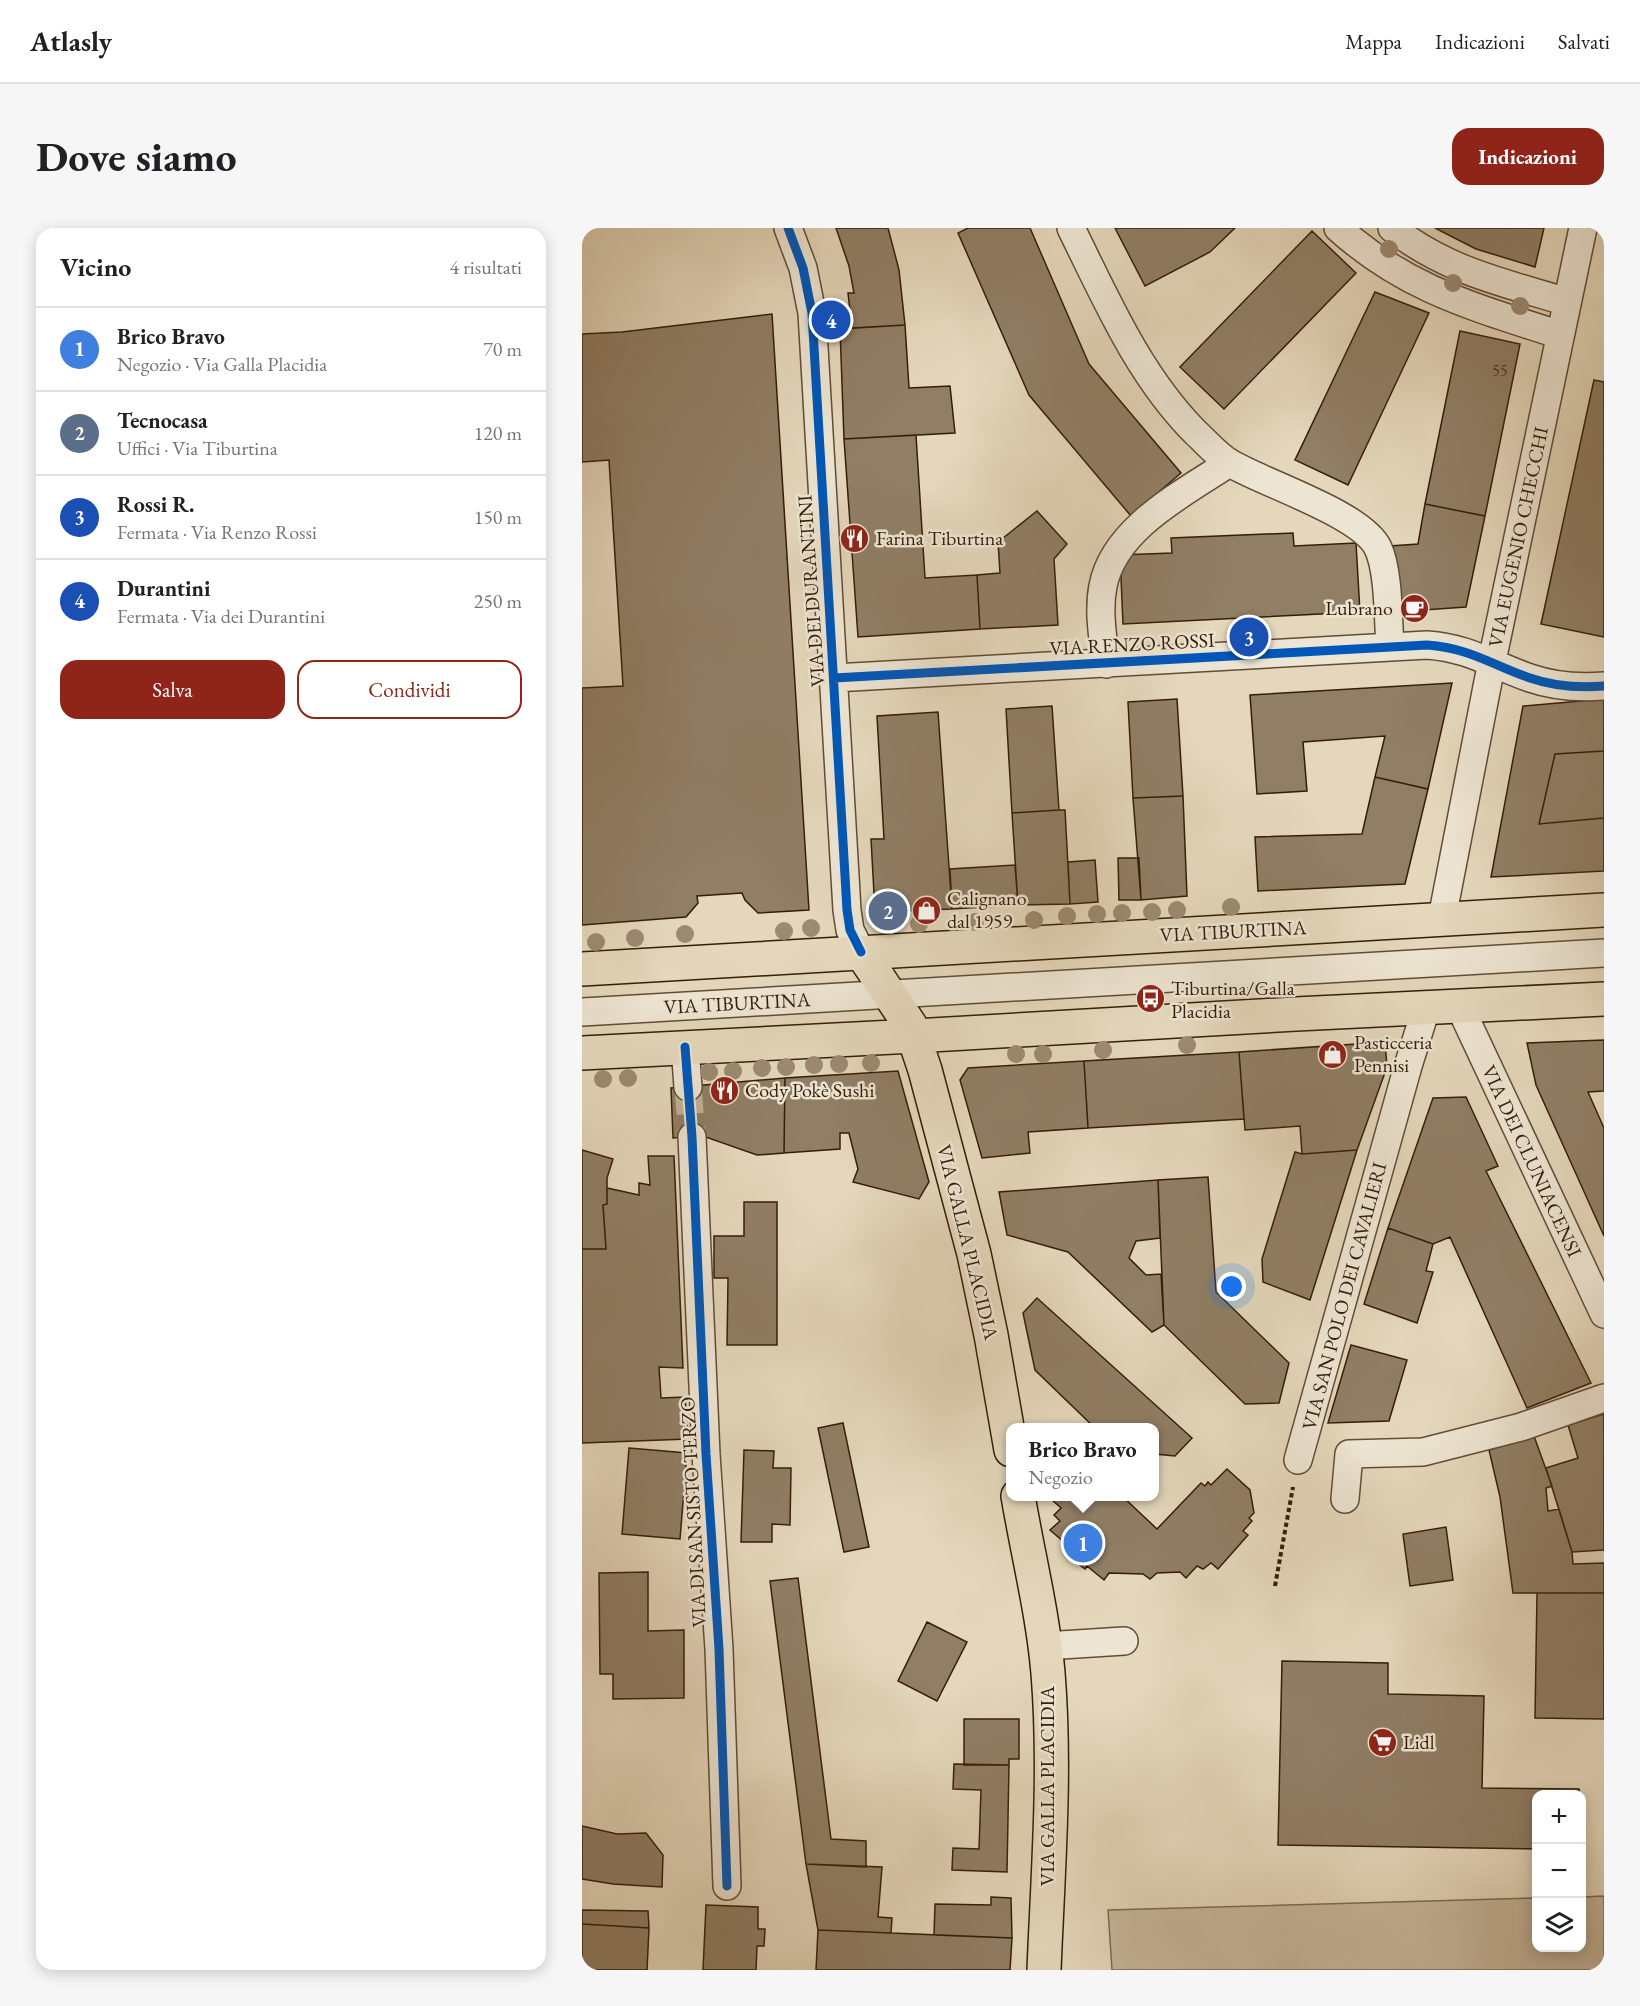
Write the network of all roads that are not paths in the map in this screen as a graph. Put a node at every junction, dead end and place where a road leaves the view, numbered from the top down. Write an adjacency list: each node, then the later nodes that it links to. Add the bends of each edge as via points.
1 (788, 228): 12 (street, VIA DEI DURANTINI, via 803,268 813,320)
2 (1071, 228): 8 (street, via 1115,318 1146,367 1187,423)
3 (1338, 228): 7 (street, via 1378,259 1429,290)
4 (1392, 228): 6 (street, via 1455,267)
5 (1583, 228): 6 (street, VIA EUGENIO CHECCHI)
6 (1568, 302): 7 (street, VIA EUGENIO CHECCHI)
7 (1560, 335): 10 (street, VIA EUGENIO CHECCHI)
8 (1229, 463): 9 (street, via 1352,521 1373,538 1384,567); 11 (street, via 1149,517 1112,560 1101,601)
9 (1390, 647): 10 (street, VIA RENZO ROSSI, via 1442,646); 11 (street, VIA RENZO ROSSI)
10 (1492, 661): 13 (street, VIA RENZO ROSSI, via 1548,683); 15 (street, VIA EUGENIO CHECCHI)
11 (1106, 664): 12 (street, VIA RENZO ROSSI)
12 (834, 678): 16 (street, VIA DEI DURANTINI, via 847,910 850,930)
13 (1604, 686)
14 (1604, 910): 15 (main road, VIA TIBURTINA)
15 (1442, 918): 16 (main road, VIA TIBURTINA)
16 (861, 952): 18 (main road, VIA TIBURTINA); 19 (main road)
17 (1604, 953): 19 (street, VIA TIBURTINA)
18 (582, 969)
19 (891, 995): 23 (street, VIA TIBURTINA); 24 (main road)
20 (1604, 999): 21 (main road)
21 (1460, 1007): 22 (main road); 29 (street, VIA DEI CLUNIACENSI)
22 (1426, 1009): 24 (main road); 32 (street, VIA SAN POLO DEI CAVALIERI)
23 (582, 1012)
24 (914, 1036): 25 (main road); 31 (main road, VIA GALLA PLACIDIA, via 969,1233)
25 (685, 1047): 26 (main road); 27 (street)
26 (582, 1053)
27 (688, 1087)
28 (692, 1137): 37 (street, VIA DI SAN SISTO TERZO, via 719,1649)
29 (1604, 1314)
30 (1604, 1398): 33 (street, via 1521,1427 1423,1452 1349,1454)
31 (1006, 1423)
32 (1298, 1460)
33 (1345, 1499)
34 (1019, 1501): 36 (main road, VIA GALLA PLACIDIA)
35 (1124, 1641): 36 (street)
36 (1045, 1646): 38 (main road, VIA GALLA PLACIDIA, via 1051,1787)
37 (727, 1886)
38 (1044, 1970)

